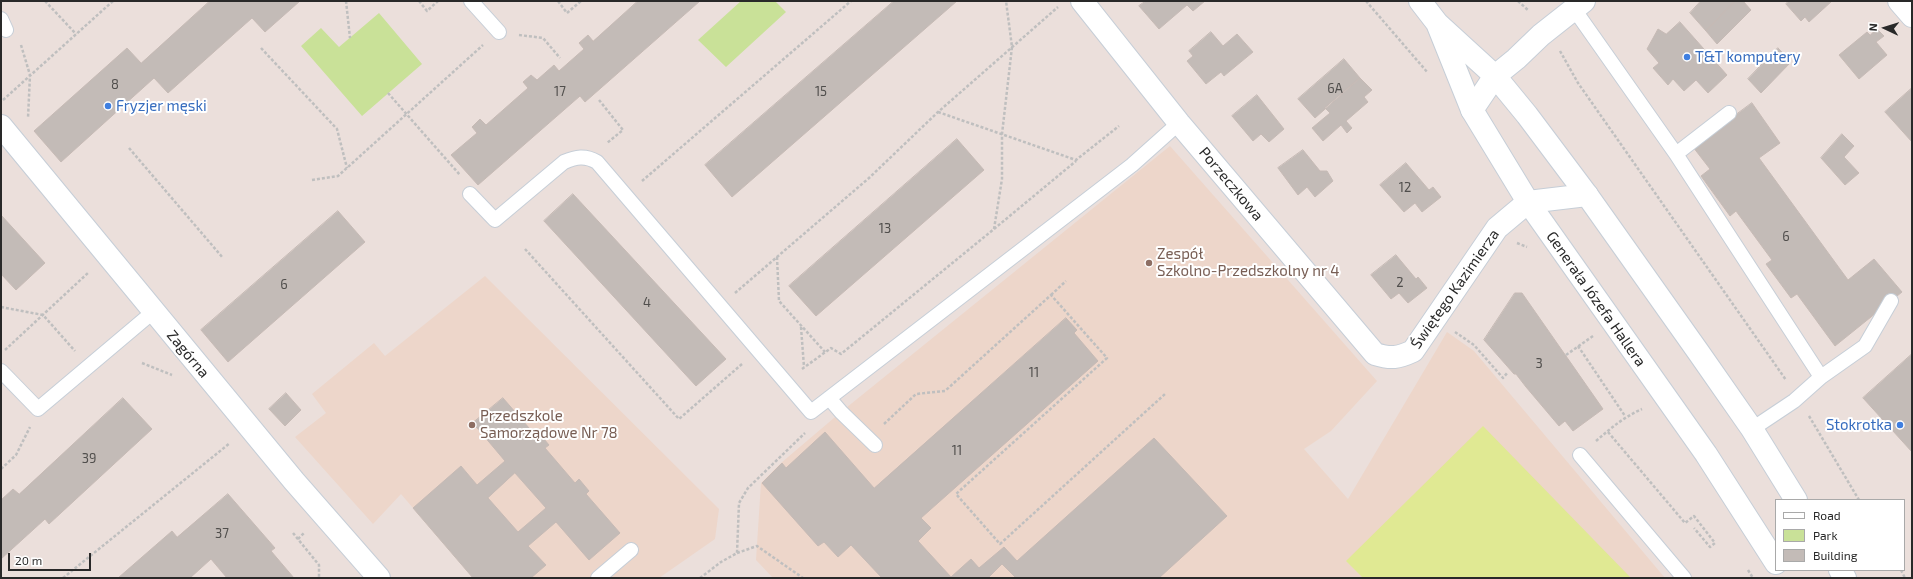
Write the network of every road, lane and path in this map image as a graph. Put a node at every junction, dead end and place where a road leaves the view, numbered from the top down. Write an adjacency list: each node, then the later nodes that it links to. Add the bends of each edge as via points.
1 (45, 1): 21 (path)
2 (113, 1): 21 (path)
3 (346, 1): 23 (path)
4 (419, 1): 5 (path, via 427,11)
5 (438, 1)
6 (470, 1): 20 (lane)
7 (558, 1): 8 (path, via 567,13)
8 (581, 1)
9 (851, 1): 48 (path)
10 (1006, 1): 24 (path)
11 (1082, 1): 36 (street, Porzeczkowa)
12 (1420, 1): 18 (street, Generała Józefa Hallera)
13 (1518, 1): 19 (path)
14 (1899, 1): 17 (street)
15 (1579, 5): 19 (street); 41 (lane)
16 (1058, 6): 24 (path)
17 (1912, 16)
18 (1437, 23): 28 (street, Generała Józefa Hallera); 32 (street, Generała Józefa Hallera)
19 (1548, 29): 28 (street); 81 (path, via 1578,83)
20 (499, 32): 26 (path, via 543,38); 34 (path)
21 (76, 34): 27 (path)
22 (18, 38): 27 (path)
23 (350, 38)
24 (1012, 47): 33 (path); 39 (path)
25 (261, 48): 45 (path, via 337,129)
26 (560, 58)
27 (30, 75): 31 (path); 42 (path)
28 (1495, 76): 32 (street); 49 (street, Generała Józefa Hallera)
29 (388, 93): 34 (path)
30 (599, 100): 43 (path, via 623,130)
31 (1, 102)
32 (1472, 110): 50 (street, Generała Józefa Hallera)
33 (938, 112): 39 (path); 53 (path, via 869,178)
34 (407, 113): 45 (path); 47 (path, via 471,188)
35 (1729, 113): 41 (lane)
36 (1179, 123): 70 (street, Porzeczkowa, via 1366,345 1375,354); 82 (lane, via 1132,166)
37 (1, 126): 42 (street, Zagórna)
38 (1119, 126): 44 (path)
39 (1002, 134): 44 (path); 51 (path, via 1002,179)
40 (129, 148): 54 (path)
41 (1676, 154): 78 (lane, via 1712,199)
42 (26, 156): 61 (street, Zagórna)
43 (589, 157): 47 (lane, via 576,157 564,162 495,220); 48 (lane, via 597,162)
44 (1076, 160): 51 (path)
45 (347, 168): 46 (path, via 338,176)
46 (312, 180)
47 (470, 194)
48 (626, 195): 79 (lane)
49 (1587, 195): 50 (street); 88 (street, Generała Józefa Hallera)
50 (1528, 202): 70 (street, Świętego Kazimierza, via 1497,228 1413,351); 101 (street, Generała Józefa Hallera, via 1706,454)
51 (994, 229): 67 (path, via 841,354 831,348)
52 (525, 249): 72 (path, via 679,419)
53 (777, 257): 57 (path); 63 (path, via 779,301)
54 (223, 258)
55 (89, 271): 62 (path)
56 (1066, 281): 58 (path)
57 (734, 294)
58 (1051, 295): 80 (path, via 1107,358 956,494 1000,544); 90 (path, via 945,391 916,394 888,420)
59 (1891, 301): 78 (lane, via 1865,346)
60 (1, 307): 62 (path)
61 (153, 312): 73 (lane); 87 (street, Zagórna)
62 (43, 315): 68 (path); 73 (path)
63 (801, 326): 67 (path); 74 (path)
64 (1593, 336): 66 (path)
65 (1474, 345): 76 (path, via 1503,378)
66 (1578, 346): 69 (path); 86 (path)
67 (825, 352): 74 (path)
68 (1, 354)
69 (1566, 355)
70 (1388, 358)
71 (142, 363): 77 (path)
72 (743, 363)
73 (88, 366): 84 (lane)
74 (804, 367): 79 (path)
75 (1, 371): 84 (lane)
76 (1508, 372)
77 (175, 376)
78 (1821, 377): 81 (lane)
79 (787, 383): 85 (lane)
80 (1166, 394)
81 (1798, 397): 88 (lane); 94 (path)
82 (829, 398): 85 (lane); 90 (lane)
83 (1645, 408): 86 (path)
84 (38, 409): 92 (path, via 16,455)
85 (811, 412): 100 (path, via 808,430 748,488 739,503)
86 (1625, 416): 89 (path)
87 (249, 428): 102 (path); 104 (street, Zagórna)
88 (1752, 429): 93 (street, Generała Józefa Hallera)
89 (1608, 432): 91 (path); 95 (path, via 1685,523 1694,516 1715,543 1710,547)
90 (872, 443)
91 (1580, 455): 108 (lane)
92 (1, 469)
93 (1795, 499)
94 (1858, 499)
95 (1694, 528)
96 (293, 533): 98 (path)
97 (303, 534): 98 (path)
98 (298, 539): 103 (path, via 319,565)
99 (631, 550): 105 (lane)
100 (737, 553): 106 (path); 107 (path, via 757,546)
101 (1775, 561)
102 (63, 578)
103 (319, 578)
104 (378, 578)
105 (598, 578)
106 (700, 578)
107 (804, 578)
108 (1684, 578)

